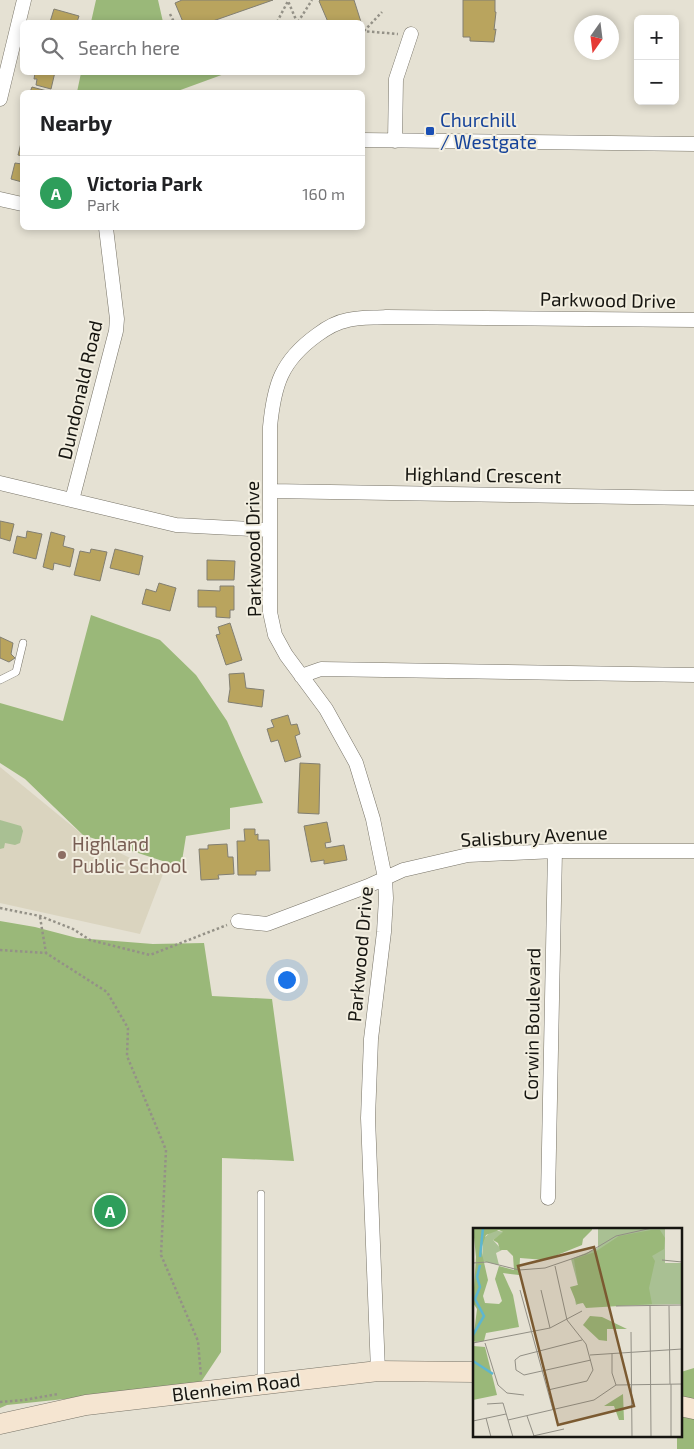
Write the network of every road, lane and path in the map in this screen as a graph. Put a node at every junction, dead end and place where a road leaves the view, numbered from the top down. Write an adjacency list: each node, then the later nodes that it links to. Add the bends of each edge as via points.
1 (24, 0): 12 (street)
2 (312, 0): 8 (path)
3 (382, 12): 9 (path)
4 (170, 14): 5 (path)
5 (173, 20)
6 (278, 20): 7 (path, via 288,1)
7 (297, 20)
8 (299, 20)
9 (365, 29)
10 (365, 31): 11 (path)
11 (411, 34): 14 (street, via 396,79)
12 (0, 99)
13 (365, 140): 14 (street)
14 (395, 141): 15 (street)
15 (694, 144)
16 (0, 199): 17 (street)
17 (20, 204)
18 (106, 230): 23 (street, Dundonald Road, via 116,331)
19 (694, 320): 21 (street, Parkwood Drive, via 386,317 347,320 323,330 303,345 290,358 282,374 273,399 270,428)
20 (0, 483): 23 (street)
21 (271, 491): 22 (street, Highland Crescent); 24 (street, Parkwood Drive)
22 (694, 498)
23 (72, 500): 24 (street, via 176,525)
24 (270, 530): 27 (street, Parkwood Drive, via 270,612 275,635)
25 (23, 643): 28 (lane, via 16,672)
26 (694, 675): 27 (street, via 321,669)
27 (301, 676): 31 (street, Parkwood Drive, via 326,709 356,763 373,819)
28 (0, 680)
29 (555, 851): 30 (street, Salisbury Avenue); 31 (street, Salisbury Avenue, via 468,855 403,870); 38 (street, Corwin Boulevard)
30 (694, 851)
31 (385, 878): 34 (street, Salisbury Avenue, via 268,924); 39 (street, Parkwood Drive, via 384,932 371,1039 368,1118)
32 (0, 908): 33 (path)
33 (40, 916): 34 (path, via 73,928 90,940 150,955); 36 (path)
34 (238, 921)
35 (0, 950): 36 (path)
36 (46, 953): 41 (path, via 107,992 128,1028 127,1056 166,1150 161,1254 198,1341)
37 (261, 1194): 42 (lane)
38 (548, 1198)
39 (378, 1371): 40 (main road, Blenheim Road); 42 (main road, Blenheim Road)
40 (473, 1372)
41 (201, 1378)
42 (261, 1384): 43 (main road, Blenheim Road, via 86,1405)
43 (0, 1424)

